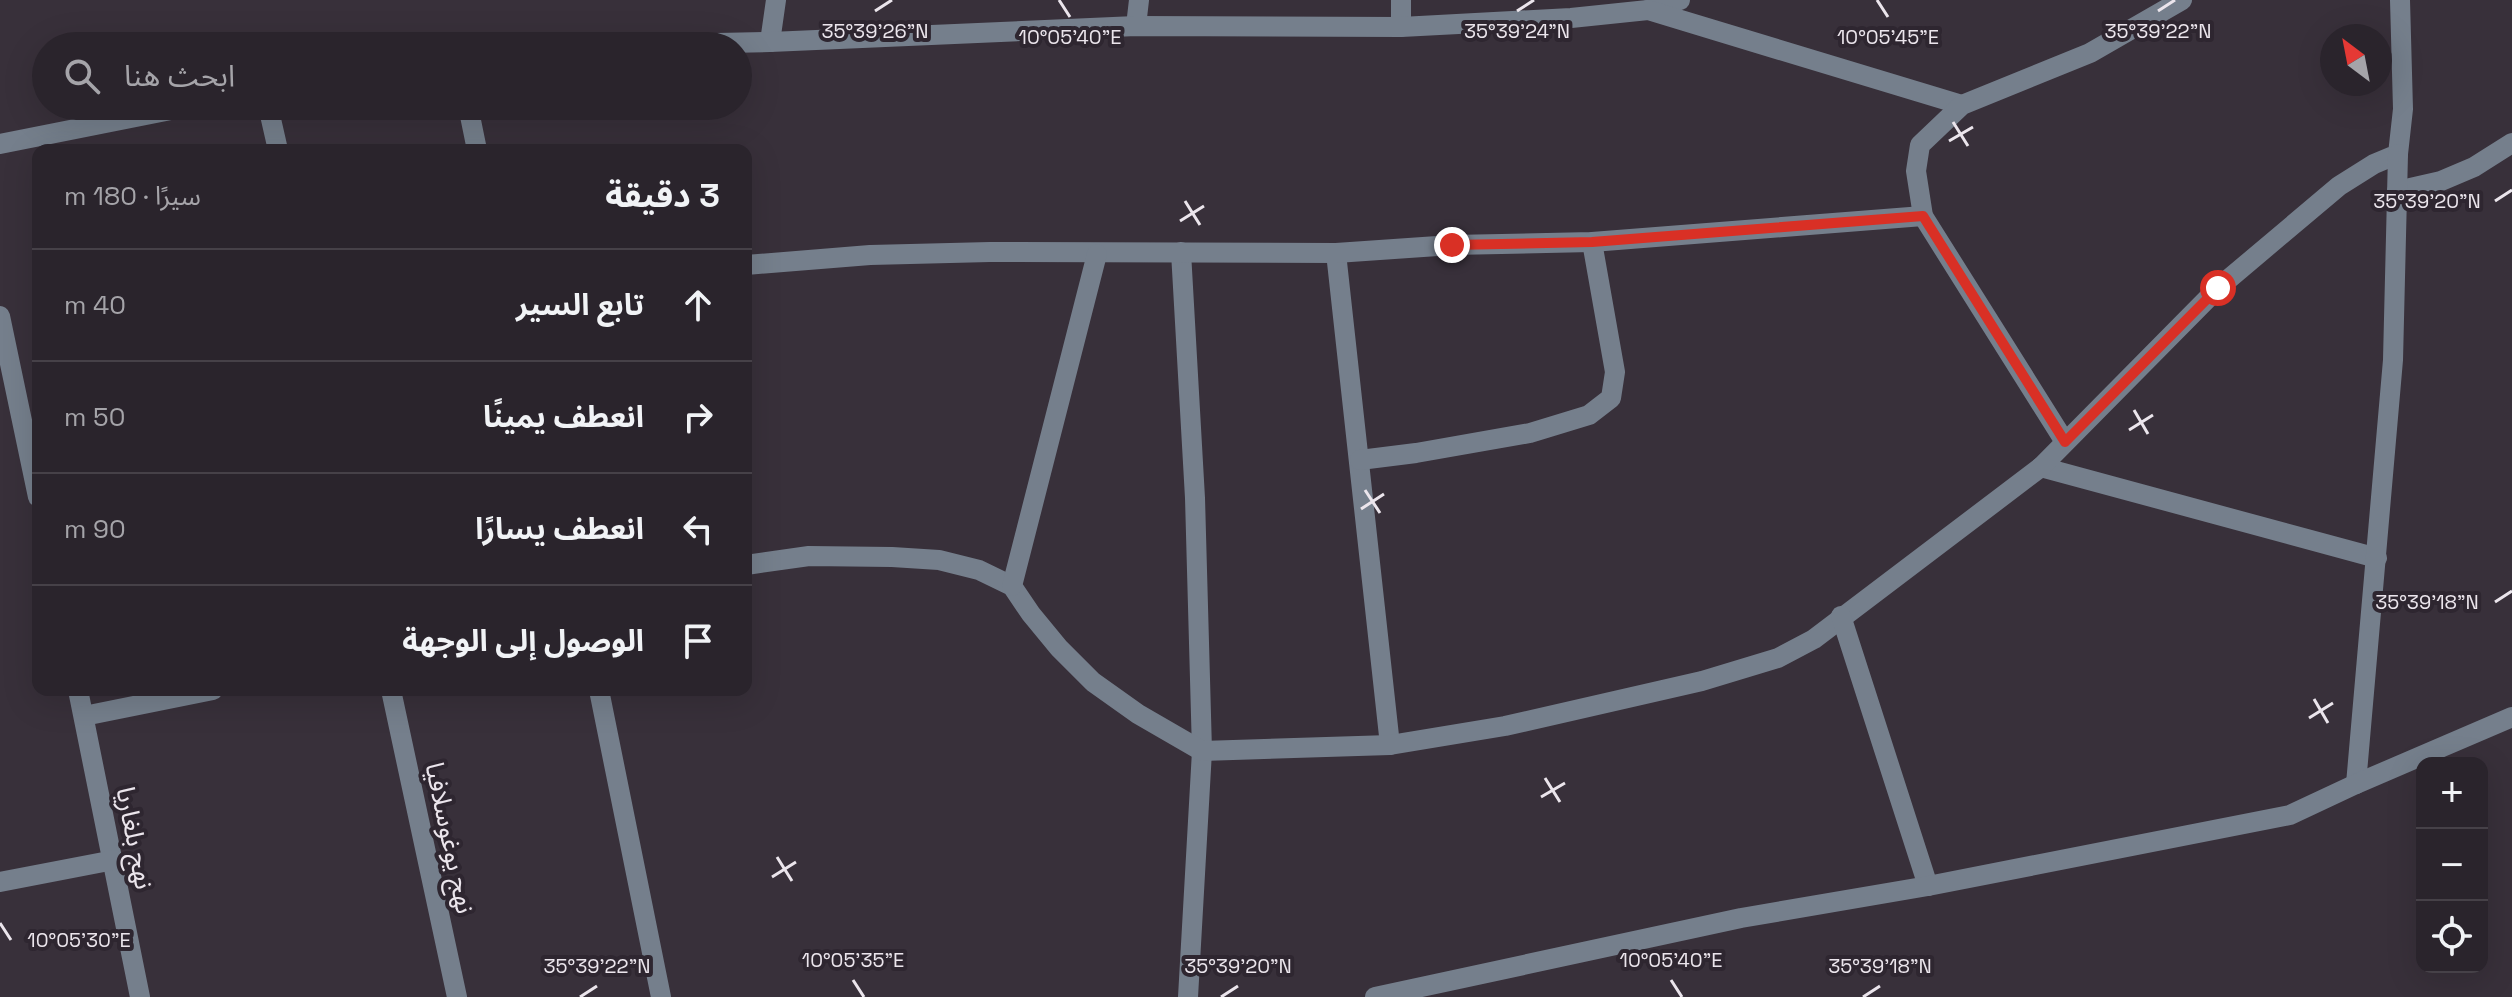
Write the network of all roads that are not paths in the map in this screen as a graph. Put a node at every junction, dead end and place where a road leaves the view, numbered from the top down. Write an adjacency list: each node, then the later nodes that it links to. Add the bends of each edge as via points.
1 (776, 0): 12 (street)
2 (1139, 0): 9 (street)
3 (1401, 0): 10 (street)
4 (1680, 0): 8 (street)
5 (2182, 0): 13 (street, via 2090,53)
6 (2400, 0): 21 (street, via 2403,109)
7 (1571, 9): 8 (street); 10 (street)
8 (1648, 10): 13 (street)
9 (1136, 26): 10 (street); 12 (street)
10 (1401, 27)
11 (752, 42): 12 (street)
12 (770, 42)
13 (1962, 105): 23 (street, via 1920,145 1916,171)
14 (121, 120): 18 (street)
15 (271, 120): 19 (street)
16 (471, 120): 20 (street)
17 (2512, 143): 22 (street, via 2452,177)
18 (0, 144)
19 (277, 144)
20 (476, 144)
21 (2398, 154): 22 (street); 30 (street, via 2339,186 2218,288)
22 (2397, 191): 34 (street, via 2393,360)
23 (1923, 216): 24 (street); 30 (street)
24 (1592, 242): 26 (street); 31 (street, via 1615,372 1611,398 1589,415 1530,433)
25 (1181, 252): 26 (street); 27 (street); 45 (street)
26 (1336, 253): 31 (street)
27 (1097, 254): 28 (street, via 870,255); 36 (street)
28 (752, 265)
29 (0, 316): 33 (street)
30 (2065, 442): 32 (street)
31 (1360, 460): 44 (street)
32 (2041, 467): 34 (street); 37 (street)
33 (32, 468)
34 (2377, 558): 46 (street)
35 (752, 564): 36 (street, via 809,556 939,560 979,570)
36 (1012, 586): 45 (street, via 1059,648 1093,682)
37 (1841, 616): 44 (street, via 1814,639 1778,658 1702,681 1505,726); 49 (street)
38 (79, 696): 42 (street, نهج بلغاريا)
39 (183, 696): 42 (street)
40 (392, 696): 51 (street, نهج يوغوسلافيا)
41 (600, 696): 52 (street)
42 (84, 716): 47 (street, نهج بلغاريا)
43 (2512, 717): 46 (street)
44 (1390, 745): 45 (street)
45 (1202, 751): 53 (street)
46 (2356, 784): 49 (street, via 2290,815)
47 (114, 860): 48 (street); 50 (street, نهج بلغاريا)
48 (0, 882)
49 (1928, 886): 54 (street, via 1741,918)
50 (140, 997)
51 (457, 997)
52 (661, 997)
53 (1188, 997)
54 (1375, 997)

